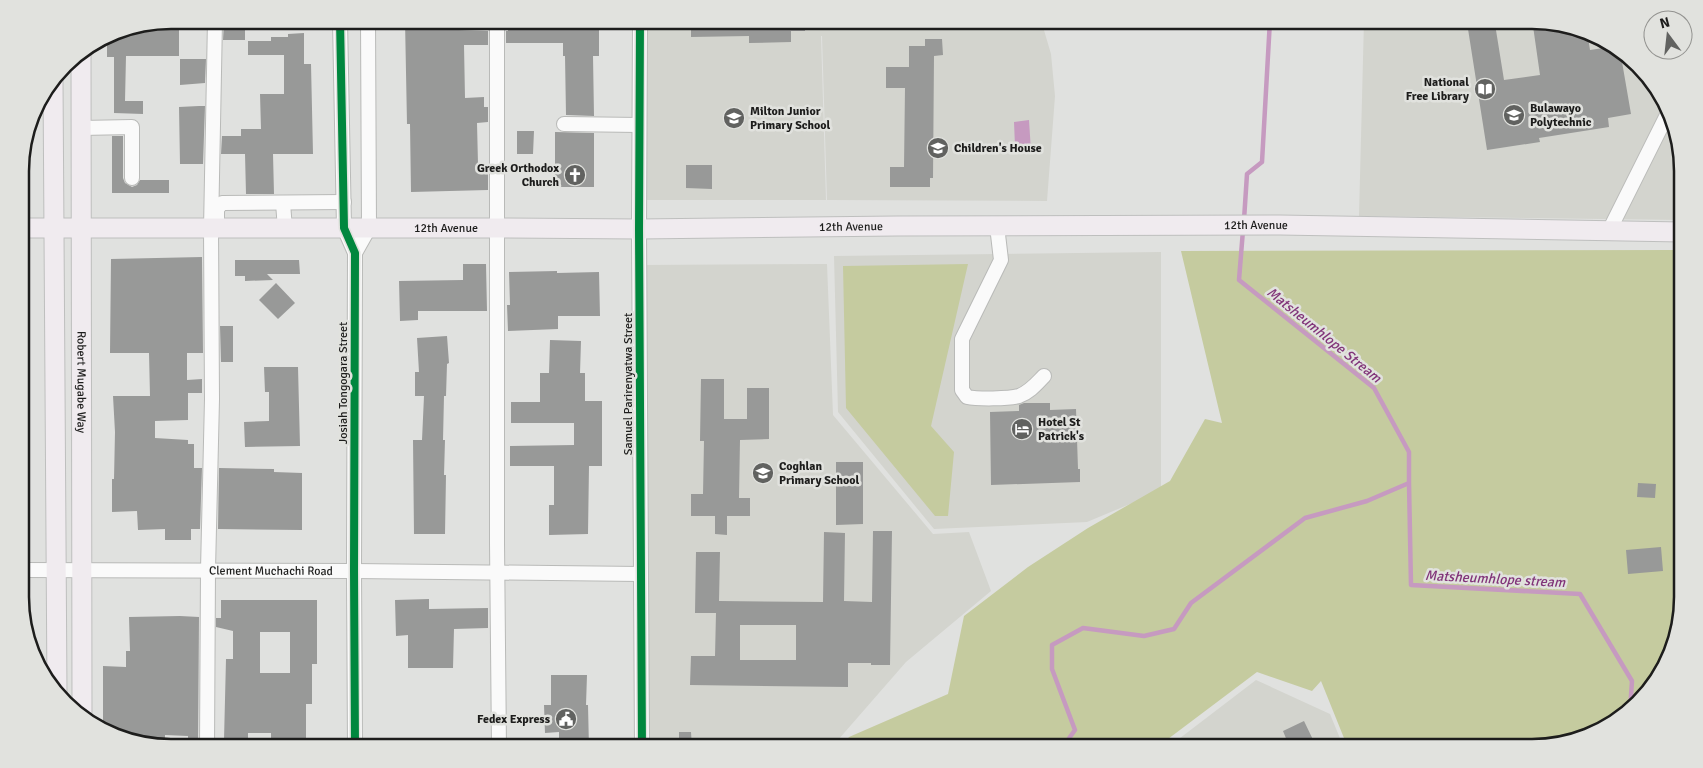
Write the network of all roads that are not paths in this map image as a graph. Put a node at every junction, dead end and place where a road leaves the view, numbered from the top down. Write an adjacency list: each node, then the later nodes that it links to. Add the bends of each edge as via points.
1 (214, 29): 22 (street)
2 (340, 29): 13 (street, Josiah Tongogara Street)
3 (368, 29): 20 (street, Josiah Tongogara Street)
4 (497, 29): 21 (street)
5 (640, 29): 10 (street, Samuel Parirenyatwa Street)
6 (82, 60): 11 (main road, Robert Mugabe Way)
7 (53, 92): 17 (main road, Robert Mugabe Way)
8 (1664, 120): 25 (street)
9 (564, 124): 10 (street)
10 (640, 125): 24 (street, Samuel Parirenyatwa Street)
11 (81, 128): 12 (street, via 132,127); 18 (main road, Robert Mugabe Way)
12 (132, 178)
13 (344, 202): 14 (street); 19 (street, Josiah Tongogara Street)
14 (283, 203): 22 (street, via 222,203 217,209); 23 (street)
15 (997, 226): 24 (main road, 12th Avenue); 25 (main road, 12th Avenue, via 1280,225); 28 (street, via 1001,260 962,339 962,390 966,397 976,399 1019,396)
16 (29, 228): 17 (main road, 12th Avenue)
17 (53, 228): 18 (main road, 12th Avenue); 30 (main road, Robert Mugabe Way)
18 (81, 228): 22 (main road, 12th Avenue); 31 (main road, Robert Mugabe Way)
19 (344, 228): 20 (main road, 12th Avenue); 23 (main road, 12th Avenue); 27 (street, Josiah Tongogara Street)
20 (369, 228): 21 (main road, 12th Avenue); 27 (street, Josiah Tongogara Street)
21 (497, 228): 24 (main road, 12th Avenue); 34 (street)
22 (214, 229): 23 (main road, 12th Avenue); 32 (street)
23 (285, 229)
24 (639, 229): 35 (street, Samuel Parirenyatwa Street)
25 (1609, 230): 26 (main road, 12th Avenue)
26 (1674, 232)
27 (355, 254): 33 (street, Josiah Tongogara Street)
28 (1044, 376)
29 (29, 570): 30 (street, Clement Muchachi Road)
30 (57, 570): 31 (street, Clement Muchachi Road); 36 (main road, Robert Mugabe Way)
31 (82, 570): 32 (street, Clement Muchachi Road); 37 (main road, Robert Mugabe Way)
32 (208, 570): 33 (street, Clement Muchachi Road); 38 (street)
33 (354, 571): 34 (street, Clement Muchachi Road); 39 (street, Josiah Tongogara Street)
34 (498, 573): 35 (street, Clement Muchachi Road); 40 (street)
35 (640, 574): 41 (street, Samuel Parirenyatwa Street)
36 (57, 682)
37 (82, 708)
38 (207, 739)
39 (355, 739)
40 (499, 739)
41 (642, 739)

